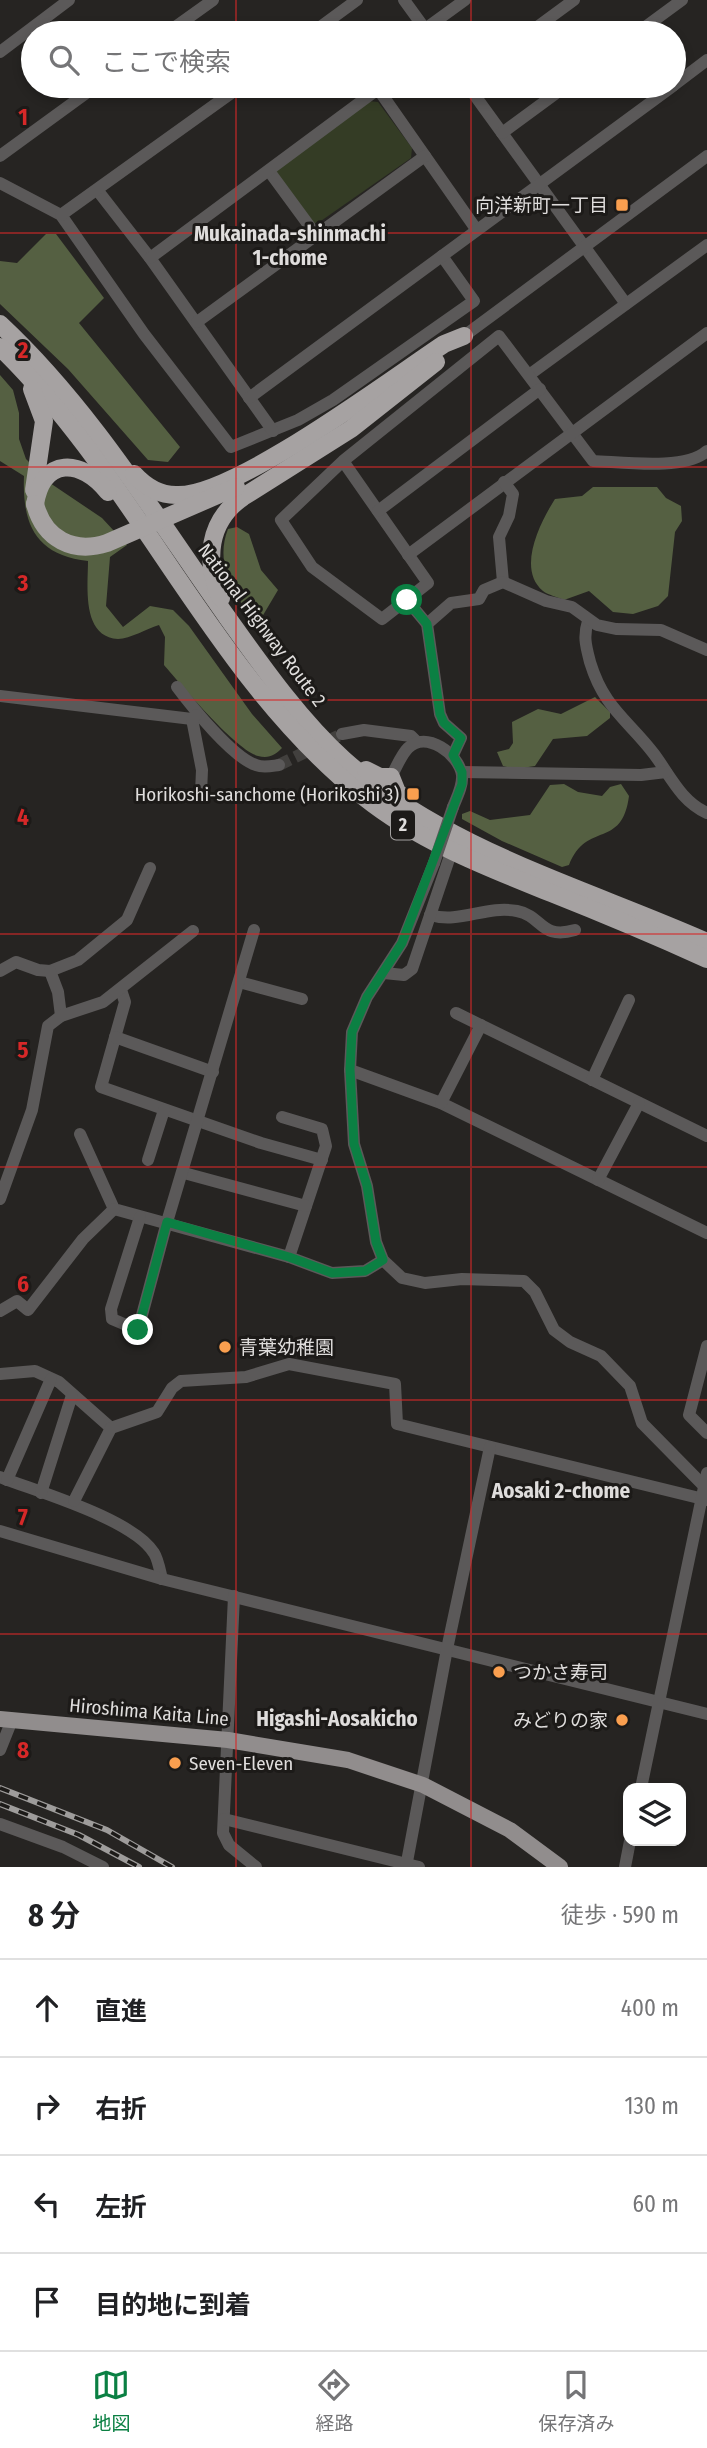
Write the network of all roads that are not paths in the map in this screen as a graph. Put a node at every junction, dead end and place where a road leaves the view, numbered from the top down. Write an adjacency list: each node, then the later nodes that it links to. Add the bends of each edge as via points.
1 (69, 0): 8 (street)
2 (213, 0): 9 (street)
3 (357, 0): 10 (street)
4 (404, 0): 11 (street)
5 (465, 0): 12 (street)
6 (574, 0): 13 (street)
7 (682, 0): 14 (street)
8 (41, 21)
9 (184, 21)
10 (328, 21)
11 (419, 21)
12 (439, 21)
13 (545, 21)
14 (653, 21)
15 (21, 36): 16 (street)
16 (0, 52)
17 (707, 60): 18 (street)
18 (686, 75)
19 (80, 98): 27 (street)
20 (225, 98): 33 (street)
21 (363, 98): 30 (street)
22 (385, 98): 28 (street)
23 (477, 98): 26 (street)
24 (550, 98): 26 (street)
25 (656, 98): 32 (street)
26 (502, 133): 32 (street)
27 (0, 156)
28 (425, 156): 35 (street); 36 (street)
29 (707, 156): 38 (street)
30 (269, 171): 36 (street); 40 (street)
31 (0, 183): 34 (street)
32 (540, 184): 35 (street); 38 (street)
33 (98, 191): 34 (street); 40 (street)
34 (61, 215): 52 (street, via 231,447)
35 (476, 229): 39 (street)
36 (316, 235): 42 (street)
37 (707, 245): 41 (street)
38 (584, 247): 41 (street); 45 (street)
39 (442, 256): 51 (street); 52 (street, via 474,301 333,400)
40 (150, 258): 42 (street)
41 (626, 304): 49 (street)
42 (197, 322): 51 (street)
43 (0, 324): 48 (highway, National Highway Route 2 / 2)
44 (707, 334): 53 (street)
45 (464, 336): 48 (highway, via 444,344 272,458 184,495 167,494 144,483); 57 (highway, bridge, via 313,443 236,487 107,543 68,545 51,534); 66 (highway, via 351,429 243,497 221,518 211,545 212,575)
46 (0, 347): 60 (highway, National Highway Route 2 / 2, via 61,413)
47 (0, 353): 57 (highway, via 37,396 44,421)
48 (48, 373): 66 (highway, National Highway Route 2 / 2)
49 (529, 375): 50 (street); 55 (street, via 499,336)
50 (540, 389): 53 (street); 58 (street)
51 (249, 398): 52 (street)
52 (273, 431)
53 (571, 432): 54 (street, via 593,461 676,463); 56 (street)
54 (707, 452)
55 (343, 461): 58 (street); 62 (street, via 281,520 312,567 382,620)
56 (504, 482): 59 (street); 61 (street, via 513,494 499,537)
57 (35, 504): 60 (highway, via 40,482 53,470 82,471 103,485)
58 (378, 511): 59 (street)
59 (408, 555): 62 (street, via 428,583)
60 (181, 582): 79 (highway, National Highway Route 2 / 2, via 290,728 325,764)
61 (503, 582): 63 (street, via 572,607); 64 (street, via 484,590 479,599 451,603)
62 (407, 600): 64 (street)
63 (588, 621): 65 (street, via 615,629 660,630); 76 (street, via 583,638 608,705)
64 (427, 624): 72 (street, via 440,714 461,738)
65 (707, 650)
66 (260, 664): 73 (highway, National Highway Route 2 / 2)
67 (177, 687): 69 (street)
68 (0, 696): 69 (street)
69 (195, 716): 74 (street, via 256,765); 78 (street)
70 (342, 734): 71 (street, via 364,730 411,736)
71 (417, 742): 72 (street, via 434,744); 77 (street, via 407,748)
72 (453, 755): 75 (street)
73 (344, 760): 77 (highway, via 380,778); 81 (highway, National Highway Route 2 / 2)
74 (279, 765)
75 (462, 772): 76 (street); 82 (street, bridge)
76 (666, 772): 80 (street, via 690,805)
77 (391, 777): 81 (highway, via 397,792)
78 (201, 793)
79 (384, 812): 82 (highway, via 398,831); 84 (highway, National Highway Route 2 / 2, via 453,852)
80 (707, 813)
81 (424, 817): 89 (highway, National Highway Route 2 / 2, via 463,839)
82 (442, 861): 84 (highway); 85 (street); 93 (street)
83 (150, 867): 92 (street, via 127,920 78,960)
84 (543, 890): 90 (highway, National Highway Route 2 / 2)
85 (430, 915): 87 (street, via 461,918 476,911 519,911 547,931 560,935); 93 (street, via 412,969 404,975)
86 (254, 930): 94 (street)
87 (575, 930)
88 (193, 931): 95 (street)
89 (707, 942)
90 (707, 959)
91 (0, 971): 92 (street, via 16,962)
92 (50, 971): 99 (street)
93 (384, 973): 102 (street, via 367,997 352,1032)
94 (239, 982): 96 (street); 103 (street)
95 (121, 990): 99 (street, via 103,1002); 101 (street, via 125,1002)
96 (302, 999)
97 (629, 1000): 104 (street)
98 (456, 1013): 100 (street)
99 (61, 1016): 116 (street, via 48,1026 32,1110)
100 (481, 1025): 104 (street); 105 (street)
101 (115, 1037): 103 (street); 107 (street, via 100,1087)
102 (350, 1069): 105 (street); 123 (street, via 354,1144)
103 (214, 1072): 109 (street)
104 (592, 1080): 106 (street)
105 (441, 1103): 115 (street)
106 (639, 1103): 111 (street); 115 (street)
107 (164, 1110): 109 (street); 112 (street)
108 (282, 1117): 113 (street, via 322,1129 326,1146)
109 (199, 1122): 113 (street); 114 (street)
110 (80, 1135): 118 (street)
111 (707, 1136)
112 (148, 1160)
113 (322, 1160): 117 (street)
114 (184, 1173): 117 (street); 120 (street)
115 (598, 1180): 121 (street)
116 (0, 1199)
117 (306, 1206): 122 (street)
118 (114, 1209): 119 (street); 124 (street, via 83,1238 28,1310 17,1301)
119 (140, 1217): 120 (street); 120 (street, via 111,1308 112,1319 138,1330)
120 (167, 1222): 122 (street)
121 (707, 1233)
122 (289, 1257): 123 (street, via 332,1273 365,1271)
123 (383, 1260): 133 (street, via 402,1278 425,1283 474,1278 524,1281 535,1292 554,1331 601,1356 630,1386 642,1423)
124 (0, 1311)
125 (707, 1347): 130 (street, via 689,1415)
126 (0, 1374): 127 (street, via 35,1371)
127 (51, 1379): 128 (street); 132 (street)
128 (72, 1395): 129 (street); 134 (street)
129 (111, 1428): 131 (street, via 157,1412 181,1381 246,1377 289,1364 395,1384 397,1424); 135 (street)
130 (707, 1433)
131 (490, 1447): 133 (street); 139 (street)
132 (3, 1478): 134 (street)
133 (705, 1489): 140 (street)
134 (41, 1493): 135 (street)
135 (74, 1501): 137 (street, via 124,1528 154,1552)
136 (0, 1531): 137 (street)
137 (162, 1579): 138 (street)
138 (234, 1596): 139 (street); 143 (street)
139 (447, 1649): 140 (street); 146 (street)
140 (658, 1702): 141 (street); 145 (street)
141 (707, 1714)
142 (6, 1720): 143 (main road, Hiroshima Kaita Line); 144 (street)
143 (228, 1740): 146 (main road, Hiroshima Kaita Line, via 348,1760); 147 (street)
144 (0, 1750)
145 (642, 1783)
146 (423, 1785): 150 (street); 153 (main road, Hiroshima Kaita Line, via 510,1830)
147 (224, 1819): 150 (street); 152 (street, via 223,1833 229,1845)
148 (0, 1824): 151 (street)
149 (629, 1846): 154 (street)
150 (411, 1866)
151 (103, 1867)
152 (256, 1867)
153 (560, 1867)
154 (625, 1867)

